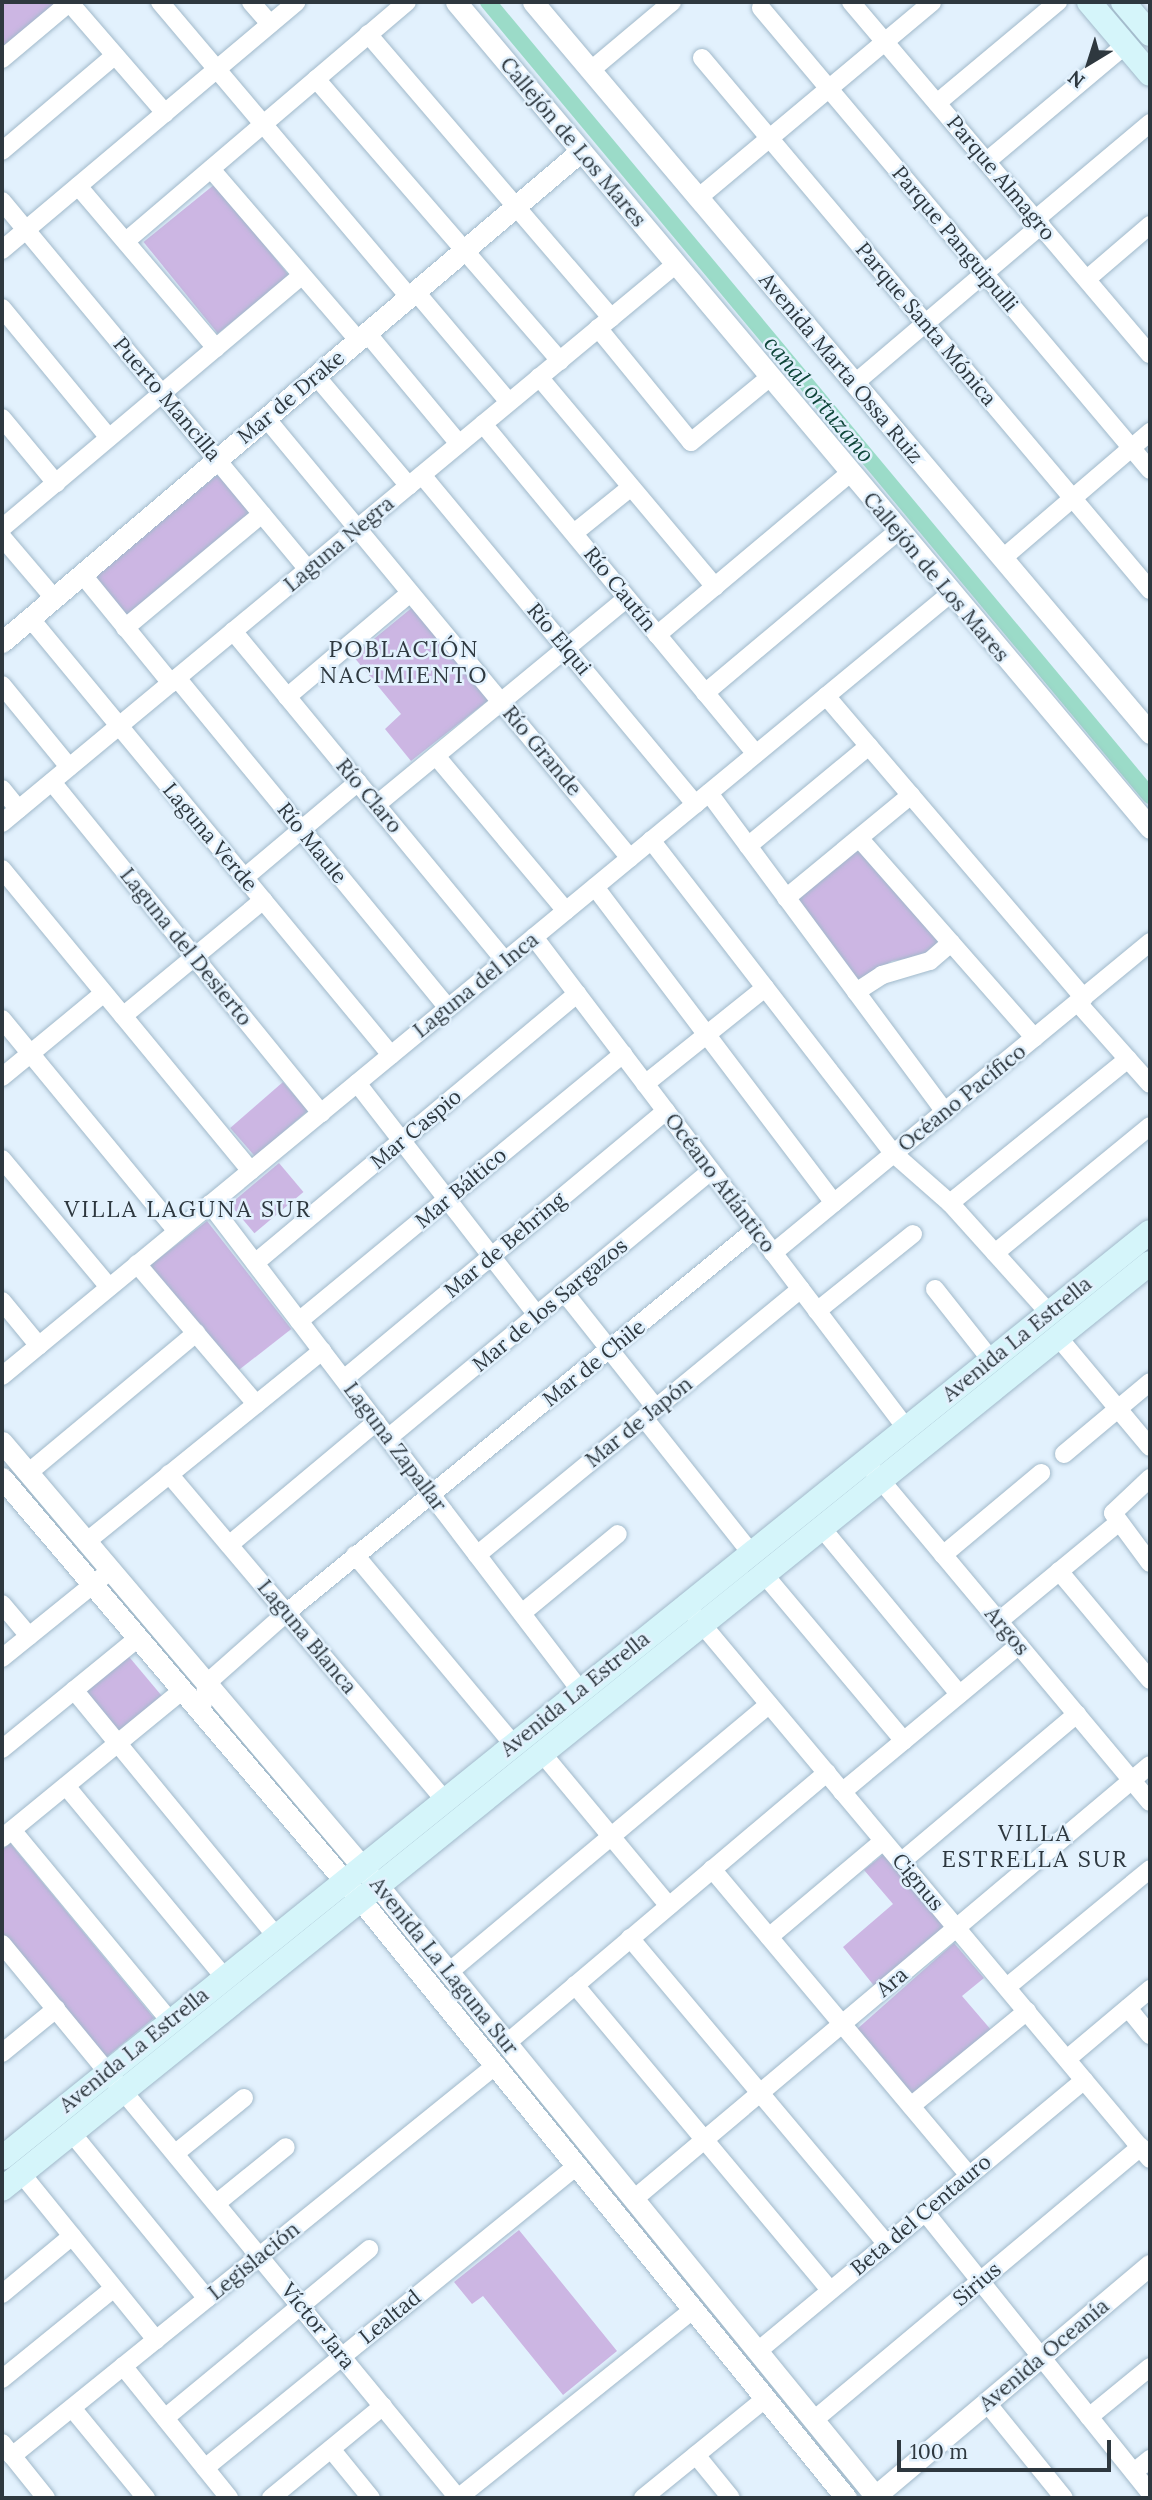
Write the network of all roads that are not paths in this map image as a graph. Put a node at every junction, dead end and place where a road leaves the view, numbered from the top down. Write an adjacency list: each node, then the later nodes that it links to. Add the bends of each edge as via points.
1 (69, 2): 20 (street); 22 (street)
2 (160, 2): 23 (street)
3 (251, 2): 15 (street)
4 (297, 2): 15 (street)
5 (407, 2): 16 (street)
6 (456, 2): 34 (street, Callejón de Los Mares)
7 (533, 2): 24 (street, Avenida Marta Ossa Ruiz)
8 (851, 2): 18 (street, Parque Almagro)
9 (932, 2): 18 (street)
10 (1058, 2): 28 (street)
11 (1089, 2): 19 (main road)
12 (1123, 2): 17 (main road)
13 (665, 4): 24 (street)
14 (761, 8): 27 (street, Parque Panguipulli)
15 (271, 24): 23 (street)
16 (368, 34): 26 (street); 40 (street)
17 (1150, 34)
18 (884, 41): 27 (street); 28 (street, Parque Almagro)
19 (1125, 45): 25 (main road); 35 (street)
20 (115, 55): 29 (street); 33 (street)
21 (702, 58): 32 (street, Parque Santa Mónica)
22 (2, 59)
23 (217, 69): 29 (street); 31 (street)
24 (591, 70): 38 (street, Avenida Marta Ossa Ruiz)
25 (1150, 74)
26 (316, 79): 31 (street); 46 (street)
27 (828, 88): 32 (street); 48 (street, Parque Panguipulli)
28 (937, 103): 35 (street, Parque Almagro)
29 (165, 113): 37 (street)
30 (1150, 123): 41 (street)
31 (263, 124): 36 (street); 51 (street)
32 (769, 138): 38 (street); 54 (street, Parque Santa Mónica)
33 (2, 151)
34 (581, 152): 40 (street, Mar de Drake); 47 (street, Callejón de Los Mares)
35 (987, 161): 41 (street, Parque Almagro)
36 (211, 169): 44 (street); 49 (street)
37 (78, 186): 43 (street); 44 (street)
38 (698, 198): 64 (street, Avenida Marta Ossa Ruiz)
39 (2, 201): 43 (street, Puerto Mancilla)
40 (515, 207): 46 (street, Mar de Drake); 53 (street)
41 (1038, 222): 48 (street); 50 (street, Parque Almagro)
42 (1150, 225): 50 (street)
43 (26, 230): 45 (street); 65 (street, Puerto Mancilla)
44 (125, 242): 58 (street)
45 (2, 250)
46 (464, 251): 51 (street, Mar de Drake); 60 (street)
47 (676, 264): 53 (street, Laguna Negra); 63 (street, Callejón de Los Mares)
48 (984, 274): 54 (street); 73 (street, Parque Panguipulli)
49 (302, 275): 56 (street); 58 (street)
50 (1087, 279): 57 (street, Parque Almagro)
51 (412, 294): 56 (street, Mar de Drake); 66 (street)
52 (2, 309): 71 (street)
53 (604, 323): 60 (street, Laguna Negra); 63 (street, via 691,442)
54 (925, 323): 64 (street); 80 (street, Parque Santa Mónica)
55 (1150, 325): 57 (street)
56 (362, 337): 61 (street, Mar de Drake); 72 (street)
57 (1136, 337): 59 (street, Parque Almagro)
58 (216, 348): 65 (street)
59 (1150, 354)
60 (559, 361): 62 (street, Laguna Negra)
61 (316, 376): 68 (street, Mar de Drake); 77 (street, Río Elqui)
62 (539, 377): 66 (street, Laguna Negra); 79 (street)
63 (770, 377): 76 (street, Callejón de Los Mares)
64 (855, 383): 87 (street, Avenida Marta Ossa Ruiz)
65 (163, 393): 71 (street); 74 (street, Puerto Mancilla)
66 (509, 402): 69 (street, Laguna Negra)
67 (2, 418): 78 (street)
68 (266, 418): 74 (street, Mar de Drake); 83 (street, Río Grande)
69 (483, 424): 72 (street, Laguna Negra); 85 (street, Río Cautín)
70 (1150, 432): 73 (street)
71 (109, 438): 78 (street)
72 (459, 444): 77 (street, Laguna Negra)
73 (1132, 448): 75 (street, Parque Panguipulli); 80 (street)
74 (218, 459): 81 (street, Puerto Mancilla); 89 (street, Mar de Drake)
75 (1150, 470)
76 (850, 474): 84 (street, Callejón de Los Mares); 90 (street)
77 (415, 480): 83 (street, Laguna Negra); 101 (street, Río Elqui)
78 (56, 483): 82 (street)
79 (631, 487): 85 (street); 90 (street)
80 (1073, 498): 87 (street); 91 (street, Parque Santa Mónica)
81 (262, 514): 88 (street, Puerto Mancilla); 97 (street)
82 (2, 528)
83 (357, 529): 88 (street, Laguna Negra); 92 (street, Río Grande)
84 (898, 531): 93 (street, Callejón de Los Mares); 104 (street)
85 (574, 533): 95 (street, Río Cautín)
86 (2, 537): 94 (street)
87 (1003, 558): 109 (street, Avenida Marta Ossa Ruiz)
88 (308, 569): 98 (street, Laguna Negra)
89 (82, 575): 94 (street, Mar de Drake); 97 (street, Río Maule)
90 (715, 587): 99 (street)
91 (1150, 590)
92 (410, 593): 106 (street); 107 (street, Río Grande)
93 (950, 594): 105 (street, Laguna del Inca); 122 (street, Callejón de Los Mares)
94 (54, 598): 96 (street, Mar de Drake)
95 (627, 598): 99 (street, Río Cautín); 101 (street)
96 (30, 618): 100 (street, Mar de Drake); 108 (street, Laguna Verde)
97 (125, 628): 102 (street, Río Maule)
98 (233, 631): 102 (street, Laguna Negra); 106 (street, Río Claro)
99 (657, 635): 104 (street, Río Cautín)
100 (2, 642)
101 (566, 648): 107 (street); 118 (street, Río Elqui)
102 (174, 681): 108 (street, Laguna Negra); 123 (street, Río Maule)
103 (2, 685): 113 (street)
104 (705, 693): 111 (street, Río Cautín)
105 (826, 696): 110 (street); 111 (street, Laguna del Inca)
106 (287, 697): 115 (street, Río Claro)
107 (501, 702): 112 (street); 127 (street, Río Grande)
108 (119, 726): 113 (street, Laguna Negra); 129 (street, Laguna Verde)
109 (1150, 733)
110 (869, 746): 117 (street); 126 (street)
111 (756, 754): 118 (street, Laguna del Inca)
112 (436, 756): 119 (street); 133 (street)
113 (69, 767): 114 (street, Laguna Negra)
114 (52, 782): 120 (street, Laguna Negra); 137 (street, Laguna del Desierto)
115 (358, 782): 119 (street, Río Claro); 123 (street)
116 (2, 789): 120 (street)
117 (911, 795): 124 (street); 143 (street)
118 (702, 799): 125 (street, Laguna del Inca); 126 (street, Río Elqui)
119 (376, 805): 138 (street, Río Claro)
120 (18, 809): 121 (street, Laguna Negra)
121 (2, 823)
122 (1150, 828)
123 (301, 829): 129 (street); 144 (street, Río Maule)
124 (859, 838): 131 (street); 136 (street)
125 (651, 841): 127 (street, Laguna del Inca); 139 (street)
126 (748, 846): 131 (street, Río Elqui)
127 (630, 858): 130 (street, Laguna del Inca)
128 (2, 869): 141 (street)
129 (244, 878): 132 (street, Laguna Verde)
130 (595, 887): 133 (street, Laguna del Inca); 147 (street)
131 (786, 898): 140 (street, Río Elqui)
132 (263, 900): 137 (street); 151 (street, Laguna Verde)
133 (566, 911): 134 (street, Laguna del Inca)
134 (534, 937): 138 (street, Laguna del Inca); 142 (street, Océano Atlántico)
135 (1150, 942): 143 (street, Océano Pacífico)
136 (951, 943): 140 (street, via 930,961 882,975); 148 (street)
137 (194, 957): 145 (street); 159 (street, Laguna del Desierto)
138 (505, 961): 144 (street, Laguna del Inca)
139 (765, 988): 147 (street); 162 (street)
140 (856, 992): 158 (street, Río Elqui)
141 (104, 993): 145 (street); 149 (street)
142 (577, 995): 150 (street, Océano Atlántico); 161 (street, Mar Caspio)
143 (1081, 1000): 148 (street, Océano Pacífico); 152 (street)
144 (448, 1008): 151 (street, Laguna del Inca)
145 (123, 1016): 164 (street)
146 (2, 1019): 149 (street)
147 (707, 1035): 155 (street); 167 (street)
148 (1035, 1038): 158 (street, Océano Pacífico)
149 (30, 1054): 153 (street); 171 (street)
150 (623, 1054): 155 (street, Océano Atlántico); 166 (street, Mar Báltico)
151 (391, 1055): 154 (street, Laguna del Inca)
152 (1128, 1059): 156 (street); 168 (street)
153 (2, 1077)
154 (357, 1083): 159 (street, Laguna del Inca); 161 (street)
155 (645, 1084): 157 (street, Océano Atlántico)
156 (1150, 1084)
157 (666, 1111): 165 (street, Océano Atlántico); 176 (street, Mar de Behring)
158 (945, 1112): 162 (street, Océano Pacífico)
159 (321, 1113): 164 (street, Laguna del Inca)
160 (1150, 1126): 175 (street)
161 (401, 1141): 166 (street); 177 (street, Mar Caspio)
162 (894, 1154): 167 (street, Océano Pacífico); 168 (street)
163 (2, 1159): 180 (street)
164 (251, 1171): 169 (street, Laguna del Inca)
165 (711, 1171): 170 (street, Océano Atlántico); 183 (street, Mar de los Sargazos)
166 (447, 1199): 176 (street); 188 (street, Mar Báltico)
167 (834, 1203): 174 (street, Océano Pacífico)
168 (950, 1203): 175 (street)
169 (210, 1204): 171 (street, Laguna del Inca); 177 (street, Laguna Zapallar)
170 (756, 1229): 174 (street, Océano Atlántico); 192 (street, Mar de Chile)
171 (177, 1231): 179 (street, Laguna del Inca)
172 (1150, 1232): 186 (main road, Avenida La Estrella)
173 (913, 1234): 185 (street)
174 (773, 1253): 181 (street, Océano Atlántico)
175 (995, 1253): 186 (street)
176 (491, 1256): 187 (street); 196 (street, Mar de Behring)
177 (255, 1263): 188 (street, Laguna Zapallar)
178 (1150, 1263): 190 (main road, Avenida La Estrella)
179 (137, 1264): 180 (street, Laguna del Inca); 189 (street)
180 (109, 1287): 191 (street, Laguna del Inca)
181 (801, 1289): 185 (street, Océano Atlántico); 200 (street, Mar de Japón)
182 (935, 1289): 194 (street)
183 (565, 1292): 187 (street, Mar de los Sargazos); 192 (street)
184 (2, 1301): 191 (street)
185 (817, 1311): 202 (street, Océano Atlántico)
186 (1049, 1313): 194 (main road, Avenida La Estrella)
187 (537, 1315): 203 (street, Mar de los Sargazos)
188 (299, 1321): 193 (street, Laguna Zapallar)
189 (196, 1333): 198 (street); 208 (street)
190 (1058, 1337): 199 (street); 207 (main road, Avenida La Estrella)
191 (38, 1346): 195 (street, Laguna del Inca)
192 (610, 1350): 200 (street); 213 (street, Mar de Chile)
193 (322, 1351): 196 (street, Laguna Zapallar); 198 (street)
194 (990, 1360): 202 (main road, Avenida La Estrella)
195 (2, 1376)
196 (344, 1379): 201 (street, Laguna Zapallar)
197 (1150, 1382): 199 (street)
198 (256, 1404): 210 (street)
199 (1118, 1409): 205 (street); 206 (street)
200 (650, 1413): 220 (street, Mar de Japón); 222 (street)
201 (376, 1422): 203 (street, Laguna Zapallar); 218 (street)
202 (906, 1428): 207 (main road, Avenida La Estrella)
203 (388, 1438): 213 (street, Laguna Zapallar)
204 (2, 1442): 208 (street, Avenida La Laguna Sur)
205 (1150, 1447)
206 (1065, 1454)
207 (872, 1471): 215 (main road, Avenida La Estrella); 221 (street, Argos); 222 (main road, Avenida La Estrella)
208 (28, 1473): 217 (street, Avenida La Laguna Sur)
209 (1041, 1473): 221 (street)
210 (169, 1474): 217 (street); 218 (street, Laguna Blanca)
211 (2, 1478): 226 (street, Avenida La Laguna Sur)
212 (1150, 1478): 214 (street)
213 (431, 1494): 219 (street, Mar de Chile); 220 (street, Laguna Zapallar)
214 (1115, 1518): 223 (street); 225 (street)
215 (821, 1527): 222 (main road, Avenida La Estrella); 241 (street)
216 (618, 1534): 229 (street)
217 (86, 1542): 224 (street, Avenida La Laguna Sur)
218 (229, 1545): 228 (street, Laguna Blanca)
219 (355, 1555): 228 (street, Mar de Chile); 247 (street)
220 (477, 1555): 229 (street, Laguna Zapallar)
221 (943, 1555): 231 (street, Argos)
222 (757, 1563): 230 (main road, Avenida La Estrella); 245 (street)
223 (1150, 1563)
224 (111, 1570): 226 (street); 237 (street, Avenida La Laguna Sur)
225 (1059, 1571): 231 (street); 236 (street)
226 (92, 1585): 232 (street); 233 (street, Avenida La Laguna Sur)
227 (2, 1604): 232 (street)
228 (286, 1613): 237 (street, Mar de Chile); 255 (street, Laguna Blanca)
229 (522, 1613): 240 (street, Laguna Zapallar)
230 (693, 1614): 240 (main road, Avenida La Estrella); 242 (street, Cignus); 249 (main road, Avenida La Estrella)
231 (999, 1621): 234 (street, Argos)
232 (29, 1636): 235 (street)
233 (138, 1638): 238 (street); 239 (street, Avenida La Laguna Sur)
234 (1018, 1645): 241 (street); 244 (street, Argos)
235 (2, 1658)
236 (1150, 1680)
237 (207, 1683): 243 (street); 263 (street, Avenida La Laguna Sur)
238 (74, 1690): 246 (street); 248 (street)
239 (183, 1690): 243 (street, Avenida La Laguna Sur); 246 (street)
240 (580, 1690): 247 (main road, Avenida La Estrella)
241 (959, 1694): 245 (street)
242 (769, 1704): 251 (street, Cignus); 258 (street)
243 (201, 1712): 263 (street, Avenida La Laguna Sur)
244 (1077, 1714): 252 (street, Argos); 260 (street)
245 (904, 1741): 254 (street)
246 (118, 1743): 253 (street); 266 (street)
247 (513, 1744): 255 (main road, Avenida La Estrella)
248 (2, 1749)
249 (541, 1752): 258 (street); 263 (main road, Avenida La Estrella)
250 (1150, 1765): 252 (street, Ara)
251 (827, 1773): 254 (street, Cignus); 262 (street)
252 (1132, 1780): 256 (street, Argos); 265 (street, Ara)
253 (66, 1786): 257 (street); 271 (street)
254 (842, 1792): 259 (street, Cignus)
255 (444, 1799): 263 (main road, Avenida La Estrella)
256 (1150, 1801)
257 (7, 1834): 278 (street)
258 (611, 1836): 264 (street); 270 (street)
259 (883, 1841): 260 (street, Cignus); 267 (street)
260 (901, 1862): 265 (street, Cignus)
261 (1150, 1869): 273 (street)
262 (712, 1870): 264 (street); 267 (street)
263 (360, 1882): 266 (main road, Avenida La Estrella); 270 (street, Avenida La Laguna Sur); 284 (street, Avenida La Laguna Sur); 285 (main road, Avenida La Estrella)
264 (669, 1906): 268 (street)
265 (957, 1928): 273 (street, Cignus); 279 (street, Ara)
266 (275, 1935): 271 (main road, Avenida La Estrella)
267 (769, 1937): 279 (street)
268 (630, 1938): 272 (street); 287 (street)
269 (4, 1953): 276 (street, Víctor Jara)
270 (449, 1972): 281 (street, Avenida La Laguna Sur)
271 (224, 1977): 278 (main road, Avenida La Estrella)
272 (575, 1985): 281 (street); 291 (street)
273 (1007, 1987): 277 (street, Cignus)
274 (1150, 1989): 275 (street)
275 (1128, 2008): 280 (street); 283 (street)
276 (56, 2010): 282 (street); 285 (street, Víctor Jara)
277 (1027, 2011): 283 (street, Cignus); 289 (street)
278 (170, 2021): 285 (main road, Avenida La Estrella)
279 (842, 2024): 287 (street, Ara); 289 (street)
280 (1150, 2035)
281 (507, 2043): 299 (street, Avenida La Laguna Sur)
282 (2, 2053)
283 (1067, 2059): 286 (street, Cignus)
284 (495, 2066): 296 (street, Avenida La Laguna Sur); 305 (street, Legislación)
285 (116, 2080): 290 (main road, Avenida La Estrella); 293 (street, Víctor Jara); 295 (main road, Avenida La Estrella)
286 (1084, 2080): 294 (street, Cignus); 297 (street, Beta del Centauro)
287 (760, 2093): 291 (street, Ara); 303 (street)
288 (244, 2098): 293 (street)
289 (911, 2106): 297 (street)
290 (71, 2132): 295 (main road, Avenida La Estrella); 311 (street)
291 (704, 2140): 299 (street, Ara); 309 (street)
292 (286, 2147): 300 (street)
293 (177, 2152): 300 (street, Víctor Jara)
294 (1145, 2153): 307 (street, Sirius)
295 (12, 2165): 298 (main road, Avenida La Estrella); 302 (street)
296 (576, 2166): 313 (street, Avenida La Laguna Sur); 316 (street, Lealtad)
297 (969, 2175): 301 (street, Beta del Centauro)
298 (2, 2189)
299 (634, 2199): 315 (street, Avenida La Laguna Sur)
300 (218, 2202): 305 (street, Víctor Jara)
301 (925, 2212): 303 (street, Beta del Centauro); 307 (street)
302 (72, 2236): 308 (street); 310 (street)
303 (887, 2244): 309 (street, Beta del Centauro)
304 (369, 2249): 312 (street)
305 (261, 2255): 311 (street, Legislación); 312 (street, Víctor Jara)
306 (1150, 2265): 317 (street, Avenida Oceanía)
307 (981, 2281): 317 (street); 327 (street, Sirius)
308 (114, 2288): 314 (street); 320 (street)
309 (830, 2290): 315 (street, Beta del Centauro)
310 (2, 2294)
311 (207, 2299): 314 (street, Legislación)
312 (301, 2305): 316 (street, Víctor Jara); 326 (street)
313 (693, 2310): 321 (street, Avenida La Laguna Sur); 340 (street)
314 (156, 2340): 318 (street, Legislación)
315 (758, 2351): 327 (street, Avenida La Laguna Sur)
316 (342, 2356): 323 (street, Víctor Jara); 332 (street, Lealtad)
317 (1041, 2357): 322 (street, Avenida Oceanía); 325 (street)
318 (123, 2367): 324 (street, Legislación); 326 (street)
319 (1150, 2367): 325 (street)
320 (2, 2379)
321 (765, 2399): 330 (street); 343 (street, Avenida La Laguna Sur)
322 (986, 2403): 344 (street, Avenida Oceanía); 345 (street)
323 (383, 2406): 328 (street); 340 (street, Víctor Jara)
324 (72, 2408): 329 (street, Legislación); 337 (street)
325 (1089, 2417): 333 (street)
326 (165, 2418): 332 (street)
327 (814, 2420): 344 (street, Avenida La Laguna Sur)
328 (331, 2449): 335 (street); 339 (street)
329 (7, 2450): 336 (street)
330 (696, 2455): 341 (street); 342 (street)
331 (1150, 2459): 333 (street)
332 (205, 2468): 338 (street)
333 (1134, 2472): 334 (street)
334 (1150, 2493)
335 (278, 2496)
336 (46, 2498)
337 (146, 2498)
338 (229, 2498)
339 (371, 2498)
340 (458, 2498)
341 (644, 2498)
342 (731, 2498)
343 (846, 2498)
344 (875, 2498)
345 (1063, 2498)

